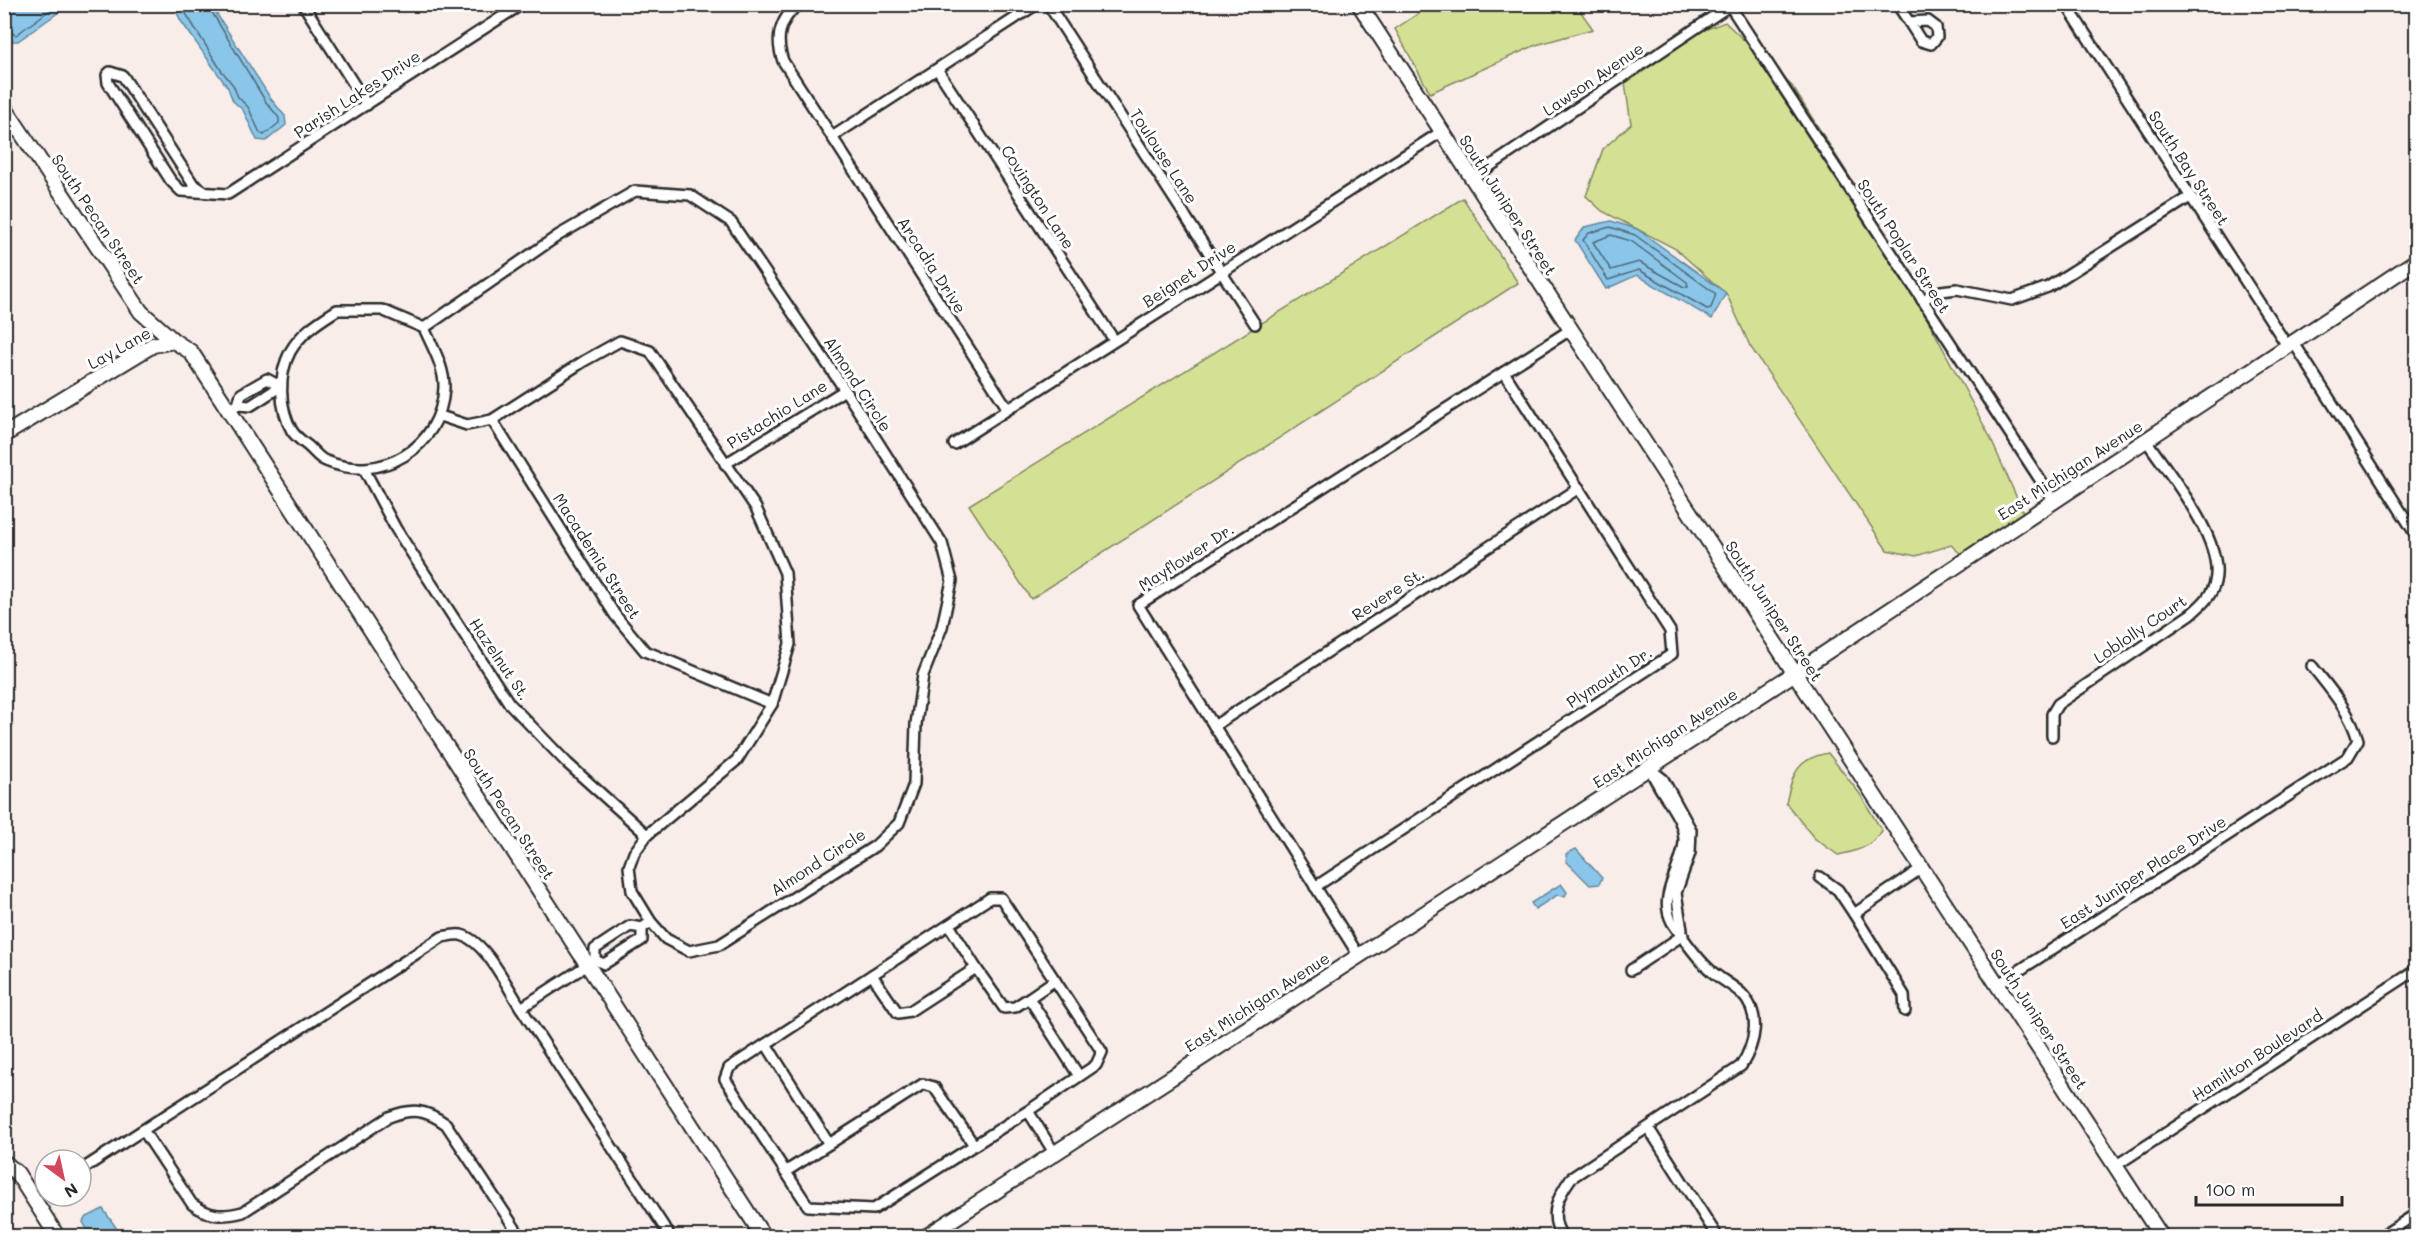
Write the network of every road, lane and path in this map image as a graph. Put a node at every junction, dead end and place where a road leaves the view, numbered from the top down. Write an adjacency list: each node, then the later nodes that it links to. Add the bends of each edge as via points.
1 (303, 4): 13 (street)
2 (522, 4): 13 (street, Parish Lakes Drive)
3 (799, 4): 16 (street, Arcadia Drive, via 782,24 778,47)
4 (1038, 4): 12 (street)
5 (1048, 4): 21 (street, Toulouse Lane)
6 (1359, 4): 15 (street, South Juniper Street)
7 (1897, 4): 11 (street)
8 (2066, 4): 19 (street, South Bay Street)
9 (1731, 5): 10 (street, Lawson Avenue); 22 (street, South Poplar Street)
10 (1717, 9): 17 (street, Lawson Avenue)
11 (1909, 22)
12 (937, 69): 16 (street); 26 (street, Covington Lane)
13 (367, 105): 18 (street, Parish Lakes Drive, via 241,189 228,194)
14 (4, 107): 27 (street, South Pecan Street, via 141,312)
15 (1442, 132): 17 (street, South Juniper Street); 21 (street, Beignet Drive)
16 (832, 137): 33 (street, Arcadia Drive)
17 (1471, 179): 25 (street, South Juniper Street)
18 (205, 192): 18 (street, Parish Lakes Drive, via 193,184 123,76 110,72 108,83 171,181 181,191)
19 (2190, 197): 22 (street, via 2048,287 2012,300 1957,289); 28 (street, South Bay Street)
20 (2416, 261): 28 (street, East Michigan Avenue)
21 (1221, 271): 23 (street, Toulouse Lane); 26 (street, Beignet Drive)
22 (1922, 300): 42 (street, South Poplar Street)
23 (1255, 324)
24 (424, 328): 30 (street, via 382,310 337,310 306,330 290,352); 31 (street, Almond Circle, via 559,235 635,192 690,195 731,222); 34 (street, via 444,386)
25 (1570, 330): 29 (street, Mayflower Dr.); 45 (street, South Juniper Street)
26 (1114, 340): 33 (street, Beignet Drive)
27 (174, 341): 32 (street, Lay Lane, via 191,352); 36 (street, Lay Lane, via 153,345)
28 (2291, 345): 37 (street, East Michigan Avenue); 43 (street, South Bay Street)
29 (1504, 372): 41 (street, Plymouth Dr.); 47 (street, Mayflower Dr., via 1138,605)
30 (279, 383): 32 (street, via 250,406); 32 (street, via 267,379 241,394); 40 (street, via 292,431 324,460)
31 (845, 390): 39 (street, Pistachio Lane); 55 (street, Almond Circle, via 942,543 952,581 945,618 923,675 914,784 899,823 875,846 719,945 689,951 666,939)
32 (233, 407): 60 (street, South Pecan Street)
33 (1008, 409): 38 (street, Beignet Drive)
34 (440, 416): 35 (street, Almond Circle, via 467,425); 40 (street, via 418,448 391,463)
35 (492, 420): 39 (street, Almond Circle, via 620,341 650,351); 46 (street, Macademia Street, via 615,615 645,651)
36 (4, 435)
37 (2146, 440): 42 (street, East Michigan Avenue); 48 (street, Loblolly Court, via 2202,525 2213,549 2215,584 2208,599 2191,614 2058,704 2052,714)
38 (954, 444)
39 (725, 464): 46 (street, Almond Circle, via 756,508 785,573 790,644)
40 (364, 469): 50 (street, Hazelnut St., via 396,529 509,704)
41 (1579, 488): 47 (street, Revere St.); 53 (street, Plymouth Dr., via 1670,631 1672,654)
42 (2054, 501): 45 (street, East Michigan Avenue)
43 (2416, 535)
44 (2312, 666): 66 (street, East Juniper Place Drive, via 2348,715 2358,740 2348,757)
45 (1795, 673): 49 (street, East Michigan Avenue); 51 (street, South Juniper Street)
46 (772, 704): 50 (street, Almond Circle, via 737,760)
47 (1214, 726): 53 (street, Mayflower Dr.)
48 (2052, 736)
49 (1650, 768): 58 (street, via 1654,783 1684,832 1682,855 1669,895 1671,920); 59 (street, East Michigan Avenue)
50 (647, 835): 55 (street, Almond Circle, via 628,867 632,891)
51 (1922, 868): 54 (street); 66 (street, South Juniper Street)
52 (1820, 878): 54 (street, via 1838,890)
53 (1315, 887): 59 (street, Mayflower Dr.)
54 (1854, 914): 69 (street, via 1904,994)
55 (651, 922): 57 (street)
56 (949, 925): 61 (street); 64 (street); 65 (street, via 990,898 1001,898)
57 (642, 928): 60 (street, via 630,926 595,949); 60 (street, via 642,940 604,964)
58 (1683, 935): 62 (street); 73 (street, via 1707,968 1742,994 1755,1027 1752,1049 1741,1066)
59 (1359, 956): 77 (street, East Michigan Avenue)
60 (591, 962): 68 (street); 86 (street, South Pecan Street)
61 (976, 968): 64 (street, via 910,1011 898,1013); 67 (street, via 1004,1008 1015,1007)
62 (1631, 970)
63 (2416, 970): 80 (street, Hamilton Boulevard)
64 (872, 975): 70 (street)
65 (1055, 980): 67 (street); 71 (street, via 1102,1052 1096,1065)
66 (1997, 985): 80 (street, South Juniper Street)
67 (1029, 998): 71 (street)
68 (521, 1008): 74 (street, via 474,940 459,935 442,937); 85 (street)
69 (1905, 1011)
70 (766, 1044): 75 (street); 81 (street, via 729,1068 725,1079)
71 (1079, 1076): 72 (street)
72 (1028, 1111): 76 (street); 77 (street)
73 (1648, 1129): 88 (street, via 1571,1178 1556,1202); 89 (street)
74 (143, 1130): 79 (street); 84 (street, via 192,1204 220,1217 243,1212 389,1117 411,1109 431,1113 446,1124)
75 (829, 1144): 76 (street, via 923,1084 934,1087); 81 (street)
76 (974, 1145): 81 (street, via 874,1209 808,1206)
77 (1055, 1154): 87 (street, East Michigan Avenue)
78 (4, 1162): 83 (street, via 16,1173)
79 (93, 1162)
80 (2115, 1166): 90 (street, South Juniper Street)
81 (785, 1172)
82 (2416, 1214): 91 (street)
83 (57, 1236)
84 (520, 1236)
85 (670, 1236)
86 (763, 1236)
87 (927, 1236)
88 (1562, 1236)
89 (1718, 1236)
90 (2161, 1236)
91 (2382, 1236)

